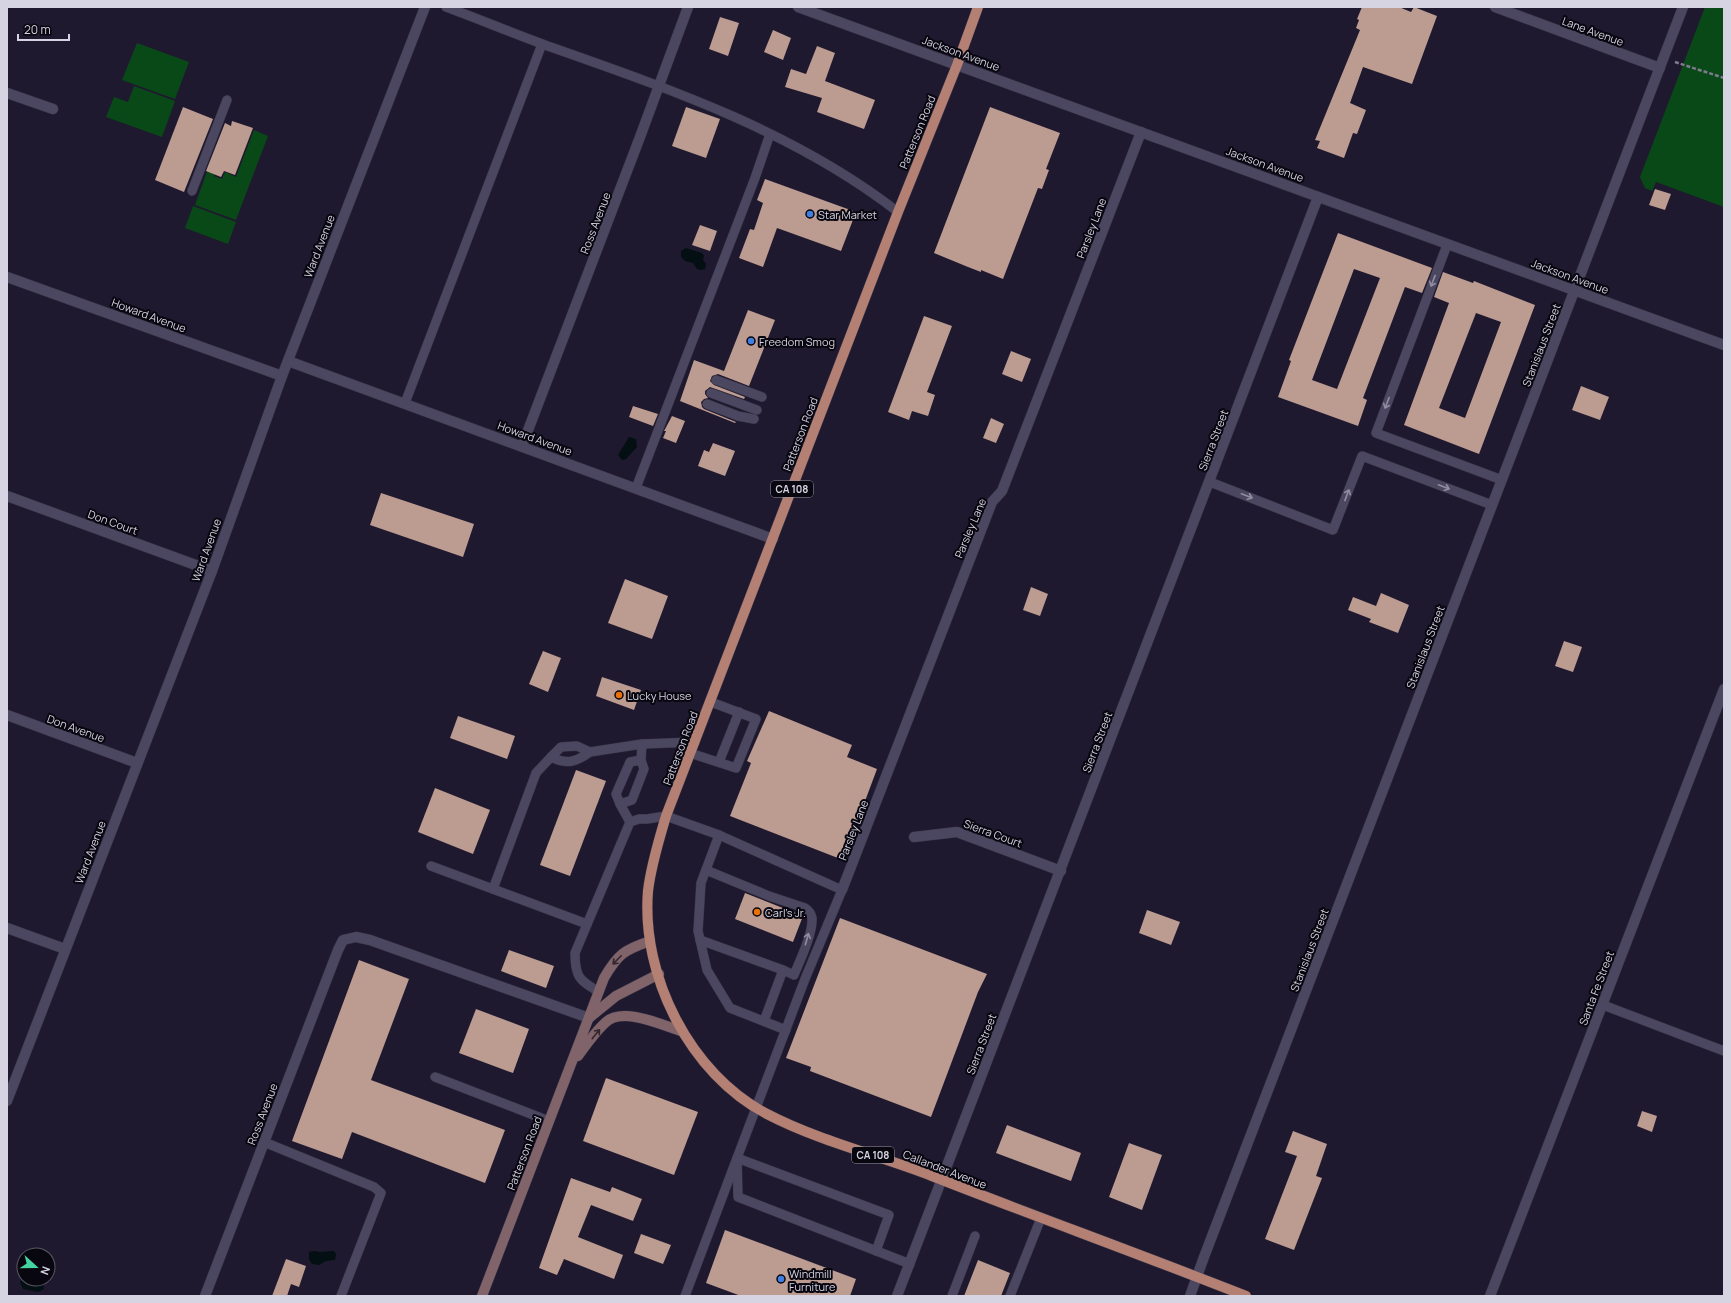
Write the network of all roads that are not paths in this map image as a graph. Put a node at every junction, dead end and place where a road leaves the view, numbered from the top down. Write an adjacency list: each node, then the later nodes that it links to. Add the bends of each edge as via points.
1 (425, 7): 24 (street, Ward Avenue)
2 (446, 7): 8 (lane)
3 (688, 7): 11 (street, Ross Avenue)
4 (798, 7): 9 (street, Jackson Avenue)
5 (978, 7): 9 (main road, Patterson Road / CA 108)
6 (1495, 7): 10 (street, Lane Avenue)
7 (1683, 7): 10 (street, Stanislaus Street)
8 (542, 44): 11 (lane); 29 (lane)
9 (957, 65): 15 (street, Jackson Avenue); 19 (main road, Patterson Road / CA 108)
10 (1660, 68): 22 (street, Stanislaus Street)
11 (660, 85): 16 (lane); 31 (street, Ross Avenue)
12 (7, 92): 14 (street)
13 (227, 100): 17 (lane)
14 (53, 109)
15 (1141, 132): 18 (street, Jackson Avenue); 61 (street, Parsley Lane, via 1002,491 992,502)
16 (770, 134): 19 (lane, via 868,188); 34 (lane)
17 (192, 191)
18 (1318, 197): 20 (street, Jackson Avenue); 33 (street, Sierra Street)
19 (898, 212): 37 (main road, Patterson Road / CA 108)
20 (1446, 245): 22 (street, Jackson Avenue); 32 (lane, one-way to 32, via 1376,433)
21 (7, 277): 25 (street, Howard Avenue)
22 (1575, 291): 23 (street, Jackson Avenue); 32 (street, Stanislaus Street)
23 (1724, 345)
24 (288, 361): 25 (street, Ward Avenue); 29 (street, Howard Avenue)
25 (282, 376): 38 (street, Ward Avenue)
26 (716, 380): 28 (lane)
27 (711, 393): 30 (lane, via 756,414 738,416)
28 (762, 397)
29 (405, 403): 31 (street, Howard Avenue)
30 (707, 404)
31 (522, 446): 34 (street, Howard Avenue)
32 (1502, 480): 36 (street, Stanislaus Street)
33 (1210, 482): 36 (lane, one-way to 36, via 1333,530 1362,456); 58 (street, Sierra Street)
34 (636, 488): 37 (street, Howard Avenue)
35 (7, 496): 38 (street, Don Court)
36 (1492, 505): 88 (street, Stanislaus Street)
37 (773, 539): 40 (main road, Patterson Road / CA 108)
38 (212, 571): 50 (street, Ward Avenue)
39 (1724, 689): 70 (street, Santa Fe Street)
40 (710, 702): 41 (lane); 43 (main road, Patterson Road / CA 108)
41 (739, 712): 49 (lane); 49 (lane, via 756,719 736,768)
42 (7, 715): 50 (street, Don Avenue)
43 (695, 742): 44 (lane); 46 (main road, Patterson Road / CA 108)
44 (642, 744): 45 (lane); 48 (lane)
45 (590, 752): 47 (lane, via 578,761 561,762); 47 (lane, via 577,746 560,747)
46 (690, 753): 49 (lane); 52 (main road, Patterson Road / CA 108)
47 (551, 757): 60 (lane, via 536,773)
48 (641, 760): 51 (lane, via 644,769 632,800); 51 (lane, via 630,762 616,794)
49 (718, 762)
50 (137, 763): 66 (street, Ward Avenue)
51 (620, 804): 53 (lane)
52 (666, 816): 53 (lane); 54 (lane); 59 (main road, Patterson Road / CA 108)
53 (630, 822): 62 (lane)
54 (719, 835): 57 (lane); 61 (lane)
55 (914, 837): 58 (street, Sierra Court, via 957,832)
56 (431, 866): 60 (lane)
57 (706, 870): 64 (lane, via 701,883 698,931); 67 (lane, one-way to 57, via 794,975 809,933 812,918 810,911)
58 (1061, 871): 83 (street, Sierra Street)
59 (651, 872): 65 (main road, Callander Avenue / CA 108, via 648,909)
60 (493, 889): 62 (lane)
61 (842, 890): 73 (lane)
62 (587, 924): 69 (lane, via 575,953 575,966 581,981)
63 (7, 928): 66 (street)
64 (700, 940): 67 (lane); 72 (lane, via 707,970 730,1008)
65 (650, 942): 68 (main road, Callander Avenue / CA 108); 69 (main road, Patterson Road, one-way to 69, via 631,948 614,960)
66 (65, 949): 78 (street, Ward Avenue)
67 (783, 970): 72 (lane)
68 (658, 974): 71 (main road, Patterson Road, via 616,996); 74 (main road, Callander Avenue / CA 108, via 665,997)
69 (599, 992): 71 (main road, Patterson Road)
70 (1603, 1005): 75 (lane); 98 (street, Santa Fe Street)
71 (589, 1018): 76 (main road, Patterson Road); 81 (street, Ross Avenue, via 370,940 356,937 343,940)
72 (764, 1021): 73 (lane)
73 (786, 1030): 79 (lane)
74 (681, 1031): 76 (main road, one-way to 74, via 606,1021 623,1015); 79 (main road, Callander Avenue / CA 108, via 717,1076)
75 (1724, 1051)
76 (571, 1064): 80 (main road, Patterson Road)
77 (435, 1077): 80 (lane)
78 (7, 1101)
79 (757, 1108): 82 (lane); 83 (main road, Callander Avenue / CA 108, via 799,1129)
80 (549, 1121): 91 (main road, Patterson Road)
81 (264, 1142): 89 (street, Ross Avenue); 90 (lane, via 374,1187 381,1193)
82 (737, 1158): 86 (lane, via 738,1197); 86 (lane, via 889,1215); 92 (lane)
83 (942, 1180): 84 (main road, Callander Avenue / CA 108); 87 (street, Sierra Street)
84 (1041, 1218): 88 (main road, Callander Avenue / CA 108); 95 (lane)
85 (975, 1236): 94 (lane)
86 (876, 1251): 87 (lane)
87 (910, 1264): 93 (street, Sierra Street)
88 (1197, 1277): 96 (street, Stanislaus Street); 97 (main road, Callander Avenue / CA 108)
89 (205, 1296)
90 (341, 1296)
91 (482, 1296)
92 (685, 1296)
93 (898, 1296)
94 (952, 1296)
95 (1010, 1296)
96 (1190, 1296)
97 (1246, 1296)
98 (1490, 1296)

